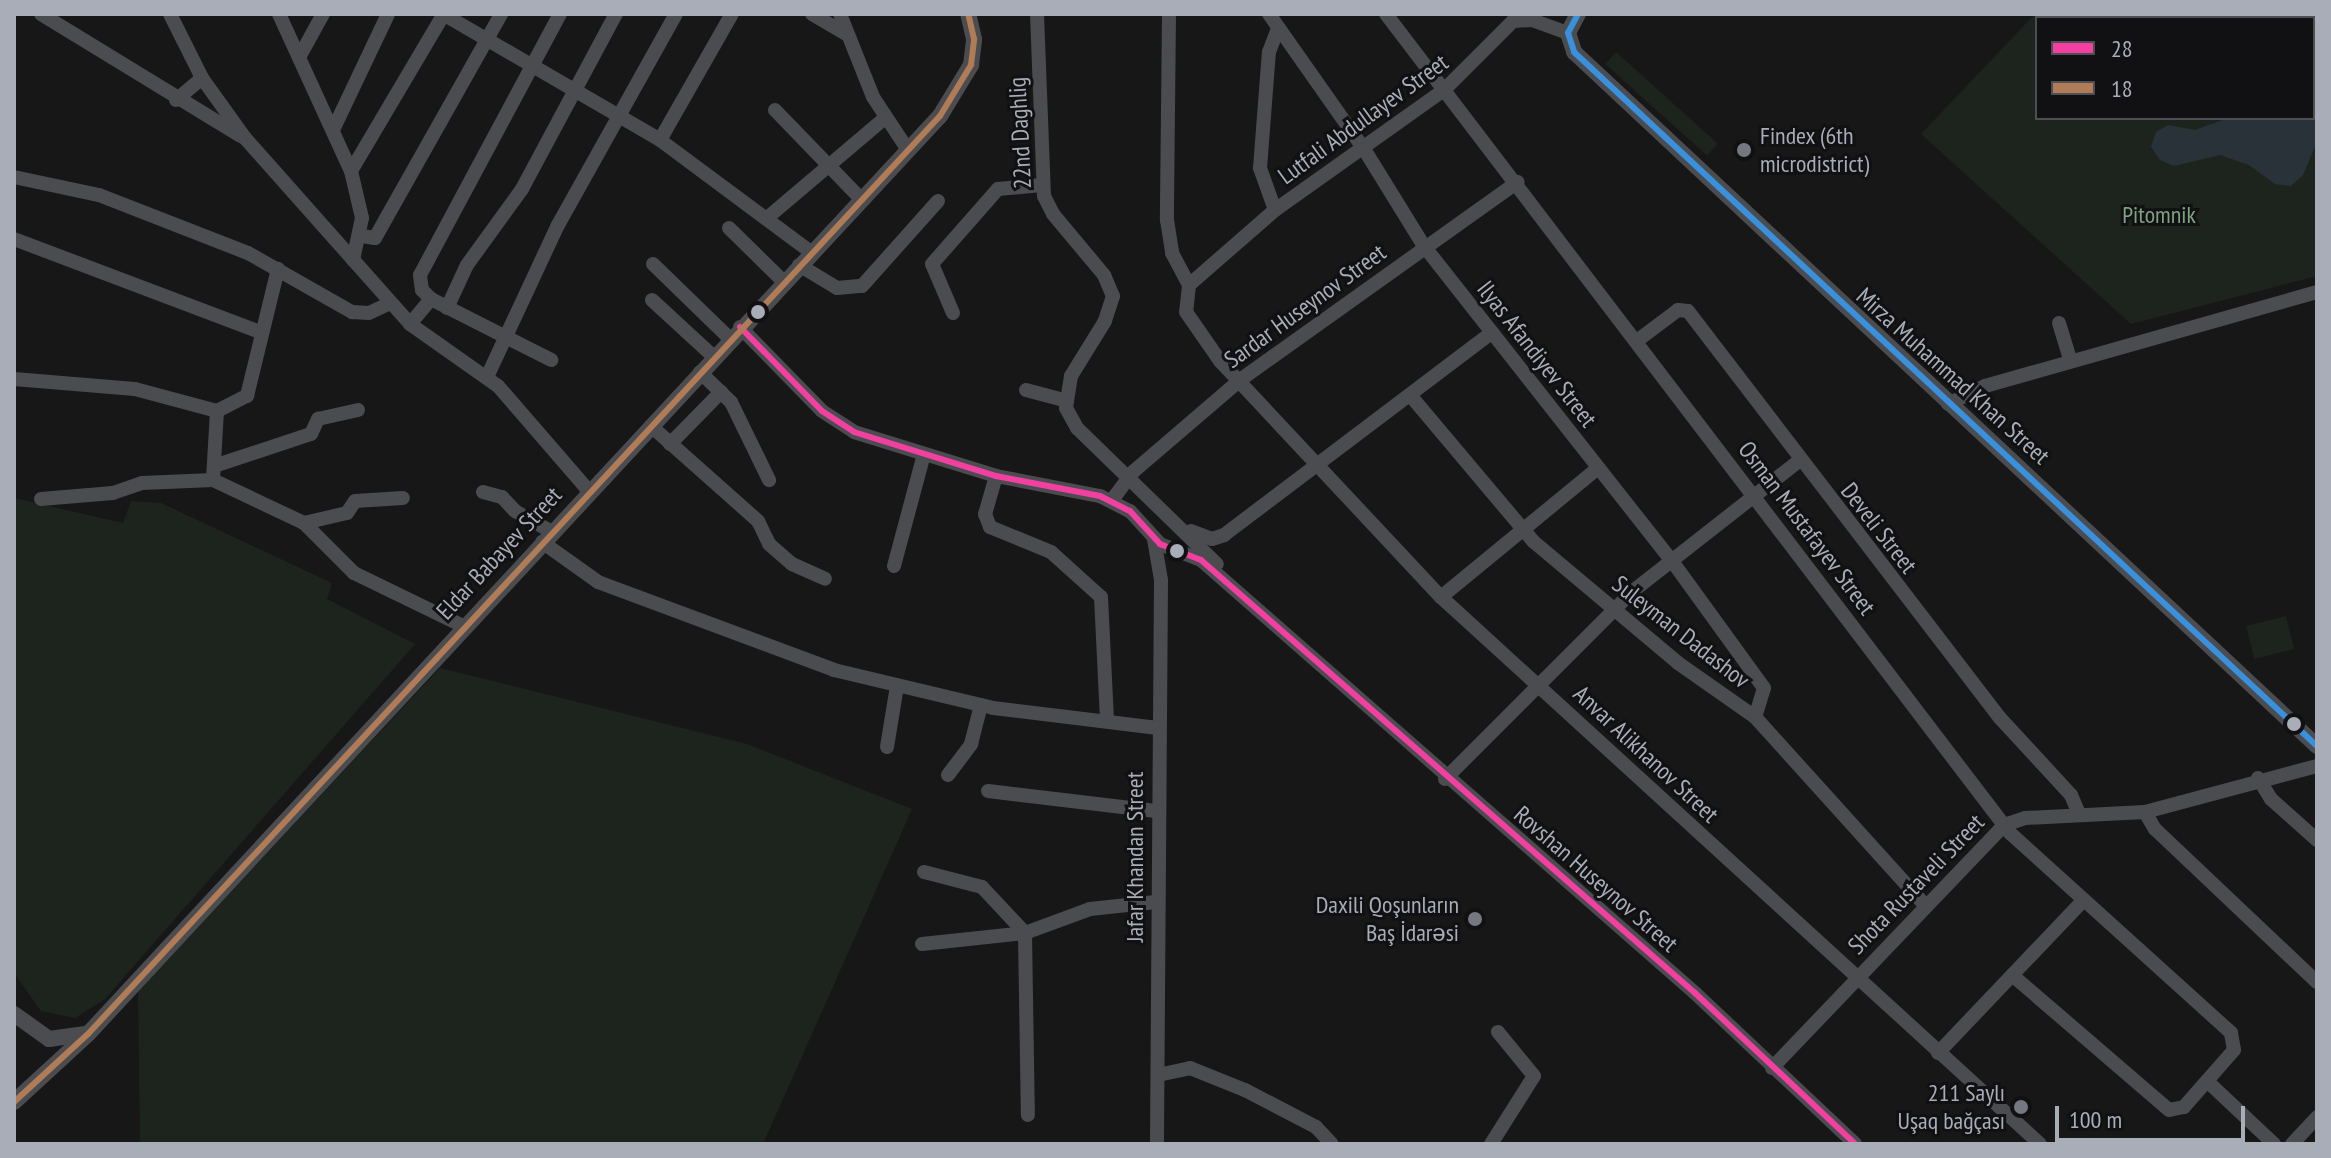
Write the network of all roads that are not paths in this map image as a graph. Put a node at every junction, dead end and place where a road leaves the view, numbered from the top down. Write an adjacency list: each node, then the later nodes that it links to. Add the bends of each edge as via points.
1 (41, 14): 30 (street)
2 (170, 14): 27 (street)
3 (279, 14): 25 (street)
4 (323, 14): 25 (street)
5 (388, 14): 34 (street)
6 (444, 14): 24 (street); 40 (street)
7 (501, 14): 24 (street)
8 (560, 14): 26 (street)
9 (616, 14): 28 (street)
10 (676, 14): 32 (street)
11 (732, 14): 36 (street)
12 (812, 14): 23 (street)
13 (840, 14): 23 (street)
14 (968, 14): 38 (street, Eldar Babayev Street, via 974,39 966,78)
15 (1037, 14): 43 (street, 22nd Daghlig)
16 (1169, 14): 58 (street, Anvar Alikhanov Street, via 1167,220 1172,253)
17 (1269, 14): 21 (street, Ilyas Afandiyev Street)
18 (1386, 14): 29 (street, Osman Mustafayev Street)
19 (1578, 14): 22 (street)
20 (1522, 16): 22 (street, Lutfali Abdullayev Street); 29 (street, Lutfali Abdullayev Street)
21 (1278, 28): 37 (street, Ilyas Afandiyev Street); 46 (street, via 1269,52 1260,168)
22 (1568, 33): 83 (street, Mirza Muhammad Khan Street, via 1571,47 1585,63)
23 (848, 35): 33 (street)
24 (488, 41): 26 (street); 49 (street, via 375,238)
25 (301, 54): 34 (street)
26 (530, 65): 28 (street); 60 (street, via 420,275 422,290)
27 (202, 78): 30 (street); 35 (street)
28 (575, 90): 32 (street); 63 (street, via 522,189 467,265)
29 (1444, 90): 37 (street, Lutfali Abdullayev Street); 42 (street, Osman Mustafayev Street)
30 (176, 100): 35 (street)
31 (775, 110): 39 (street)
32 (617, 113): 36 (street); 70 (street)
33 (885, 118): 38 (street); 39 (street)
34 (333, 130): 40 (street)
35 (245, 138): 53 (street)
36 (660, 140): 47 (street)
37 (1364, 149): 46 (street, Lutfali Abdullayev Street); 51 (street, Ilyas Afandiyev Street)
38 (908, 150): 44 (street, Eldar Babayev Street)
39 (829, 165): 44 (street); 47 (street)
40 (351, 171): 49 (street)
41 (14, 177): 56 (street, via 99,195)
42 (1518, 182): 51 (street, Sardar Huseynov Street); 71 (street, Osman Mustafayev Street)
43 (1042, 185): 64 (street, via 998,189 932,264); 82 (street, 22nd Daghlig, via 1053,214 1104,275 1113,296)
44 (861, 199): 52 (street, Eldar Babayev Street)
45 (938, 201): 55 (street, via 862,286 837,288)
46 (1275, 210): 58 (street, Lutfali Abdullayev Street)
47 (767, 218): 52 (street)
48 (729, 228): 57 (street)
49 (362, 236): 53 (street)
50 (14, 239): 67 (street)
51 (1424, 246): 68 (street, Ilyas Afandiyev Street); 78 (street, Sardar Huseynov Street)
52 (811, 252): 55 (street, Eldar Babayev Street)
53 (353, 260): 62 (street)
54 (653, 264): 69 (street)
55 (799, 265): 57 (street, Eldar Babayev Street)
56 (278, 269): 62 (street, via 352,312 369,313); 67 (street)
57 (783, 281): 69 (street, Eldar Babayev Street)
58 (1189, 285): 78 (street, Anvar Alikhanov Street, via 1191,321)
59 (2317, 292): 74 (street)
60 (431, 299): 63 (street); 66 (street)
61 (652, 300): 72 (street)
62 (390, 303): 66 (street)
63 (447, 308): 70 (street)
64 (953, 313)
65 (2059, 323): 74 (street)
66 (410, 324): 76 (street)
67 (260, 332): 85 (street, via 247,396)
68 (1492, 332): 81 (street); 92 (street, Ilyas Afandiyev Street)
69 (735, 333): 72 (street, Eldar Babayev Street); 88 (street, via 838,424)
70 (501, 337): 73 (street); 76 (street)
71 (1638, 340): 89 (street, Develi Street, via 1678,310 1688,311); 101 (street, Osman Mustafayev Street)
72 (714, 357): 75 (street, Eldar Babayev Street)
73 (551, 360)
74 (2070, 360): 83 (street, via 1963,393)
75 (700, 372): 80 (street); 86 (street, Eldar Babayev Street)
76 (487, 377): 97 (street)
77 (14, 379): 85 (street, via 135,389)
78 (1240, 380): 91 (street, Anvar Alikhanov Street); 94 (street, Sardar Huseynov Street)
79 (1026, 390): 82 (street)
80 (721, 392): 87 (street); 96 (street)
81 (1410, 395): 91 (street); 105 (street, Suleyman Dadashov)
82 (1064, 400): 94 (street, via 1077,428)
83 (1948, 404): 123 (street, Mirza Muhammad Khan Street, via 2176,609)
84 (358, 410): 90 (street, via 318,419 311,434)
85 (217, 411): 90 (street)
86 (651, 426): 87 (street); 97 (street, Eldar Babayev Street)
87 (670, 444): 112 (street, via 758,521 769,544 792,564)
88 (924, 454): 93 (street); 110 (street)
89 (1799, 461): 101 (street); 132 (street, Develi Street, via 2000,718 2071,795)
90 (217, 465): 95 (street)
91 (1320, 466): 104 (street, via 1218,538 1198,535); 114 (street, Anvar Alikhanov Street)
92 (1598, 468): 105 (street); 109 (street, Ilyas Afandiyev Street)
93 (996, 476): 100 (street); 121 (street, via 985,514 990,527 1047,549 1101,597)
94 (1128, 477): 100 (street, Sardar Huseynov Street); 104 (street)
95 (213, 480): 102 (street, via 142,483 113,493); 103 (street)
96 (769, 480)
97 (589, 491): 106 (street, Eldar Babayev Street)
98 (483, 492): 106 (street, via 502,497)
99 (403, 498): 103 (street, via 355,501 347,513)
100 (1106, 498): 107 (street, via 1137,517)
101 (1755, 498): 109 (street); 133 (street, Osman Mustafayev Street)
102 (41, 499)
103 (304, 523): 116 (street, via 354,573)
104 (1180, 524): 108 (street, via 1185,537); 113 (street)
105 (1523, 531): 114 (street); 115 (street, Suleyman Dadashov)
106 (547, 537): 116 (street, Eldar Babayev Street); 118 (street, via 590,578 816,664)
107 (1154, 539): 108 (street); 111 (street, Jafar Khandan Street)
108 (1177, 549): 111 (street); 113 (street)
109 (1672, 561): 115 (street); 120 (street, Ilyas Afandiyev Street, via 1764,688)
110 (894, 566)
111 (1161, 569): 122 (street, Jafar Khandan Street)
112 (825, 579)
113 (1235, 585): 128 (street, Rovshan Huseynov Street)
114 (1441, 597): 117 (street, Anvar Alikhanov Street)
115 (1614, 608): 117 (street); 120 (street, Suleyman Dadashov, via 1678,663)
116 (465, 627): 146 (street, Eldar Babayev Street)
117 (1536, 684): 128 (street); 142 (street, Anvar Alikhanov Street)
118 (897, 686): 119 (street); 124 (street)
119 (981, 705): 121 (street); 126 (street, via 971,744)
120 (1755, 717): 138 (street, Suleyman Dadashov)
121 (1107, 721): 122 (street)
122 (1158, 728): 130 (street, Jafar Khandan Street)
123 (2317, 746)
124 (887, 747)
125 (2317, 766): 127 (street, Shota Rustaveli Street)
126 (948, 775)
127 (2258, 778): 131 (street, Shota Rustaveli Street); 134 (street, via 2271,799)
128 (1445, 779): 148 (street, Rovshan Huseynov Street, via 1695,993)
129 (988, 791): 130 (street)
130 (1156, 811): 137 (street, Jafar Khandan Street)
131 (2145, 812): 132 (street, Shota Rustaveli Street); 143 (street, via 2155,829)
132 (2079, 814): 133 (street, Shota Rustaveli Street)
133 (2004, 825): 136 (street, Osman Mustafayev Street); 138 (street, Shota Rustaveli Street)
134 (2317, 840)
135 (924, 872): 139 (street, via 982,887)
136 (2083, 901): 141 (street); 150 (street, Osman Mustafayev Street, via 2231,1033 2234,1050)
137 (1156, 902): 139 (street, via 1090,909); 149 (street, Jafar Khandan Street)
138 (1925, 905): 142 (street, Shota Rustaveli Street)
139 (1025, 933): 140 (street); 152 (street)
140 (922, 944)
141 (2012, 975): 147 (street); 150 (street, via 2169,1110 2184,1107)
142 (1856, 978): 147 (street, Anvar Alikhanov Street); 148 (street, Shota Rustaveli Street)
143 (2317, 982)
144 (14, 1014): 146 (street, via 49,1039)
145 (1498, 1032): 156 (street, via 1534,1076)
146 (88, 1034): 151 (street, Eldar Babayev Street)
147 (1938, 1053): 158 (street, Anvar Alikhanov Street)
148 (1772, 1068): 157 (street, Rovshan Huseynov Street)
149 (1158, 1075): 154 (street, Jafar Khandan Street); 155 (street, via 1190,1068 1316,1127)
150 (2207, 1081): 159 (street)
151 (14, 1102)
152 (1028, 1115)
153 (2317, 1117): 160 (street)
154 (1157, 1144)
155 (1332, 1144)
156 (1491, 1144)
157 (1855, 1144)
158 (2040, 1144)
159 (2274, 1144)
160 (2292, 1144)

